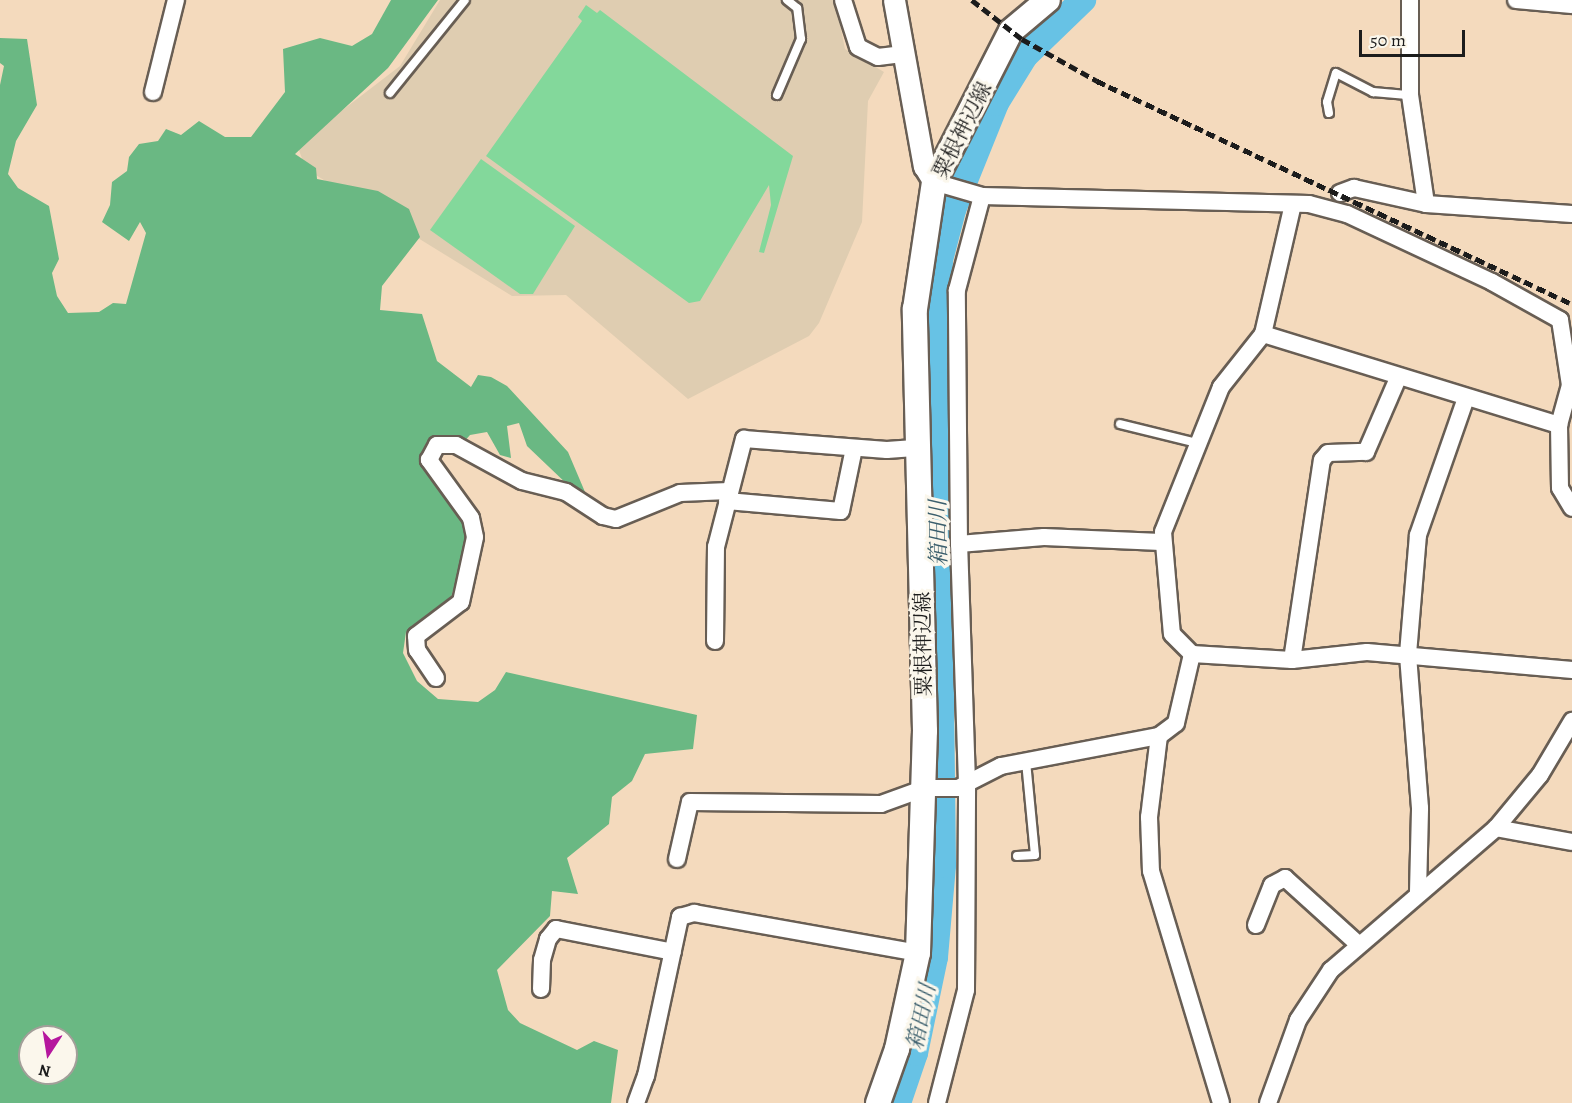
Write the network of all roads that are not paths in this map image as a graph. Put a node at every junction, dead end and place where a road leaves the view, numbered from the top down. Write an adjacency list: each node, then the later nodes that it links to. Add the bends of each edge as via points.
1 (176, 0): 11 (street)
2 (465, 0): 12 (lane)
3 (787, 0): 13 (lane, via 797,8 801,39)
4 (843, 0): 10 (street, via 858,46 878,57)
5 (894, 0): 10 (street)
6 (1048, 0): 16 (main road, 粟根神辺線, via 1011,31)
7 (1410, 0): 14 (street)
8 (1516, 0): 9 (street)
9 (1572, 5)
10 (904, 54): 16 (street, via 924,166)
11 (153, 92)
12 (390, 93)
13 (777, 95)
14 (1410, 95): 15 (lane, via 1373,92 1336,73 1327,102); 20 (street)
15 (1329, 113)
16 (937, 183): 18 (street); 29 (main road, 粟根神辺線, via 915,309)
17 (1340, 193): 20 (street, via 1354,188)
18 (979, 195): 19 (street); 33 (street, via 957,290)
19 (1293, 204): 22 (street); 26 (street, via 1347,214 1492,282 1560,320 1570,385)
20 (1426, 204): 21 (street)
21 (1572, 214)
22 (1263, 334): 23 (street); 27 (street, via 1221,387)
23 (1398, 378): 24 (street); 37 (street, via 1366,452 1328,453 1322,460)
24 (1466, 398): 26 (street); 36 (street, via 1418,535)
25 (1120, 424): 27 (lane)
26 (1559, 425): 31 (street, via 1560,488)
27 (1197, 443): 32 (street)
28 (854, 448): 29 (street); 30 (street, via 744,439); 30 (street, via 841,512)
29 (918, 448): 44 (main road, 粟根神辺線)
30 (728, 496): 34 (street, via 716,547); 39 (street, via 680,494 616,519 603,516 566,492 522,480 456,445 437,445 429,460 471,518 475,537 461,602 416,636 417,650)
31 (1572, 508)
32 (1161, 542): 33 (street, via 1044,537); 35 (street, via 1172,634)
33 (959, 544): 43 (street)
34 (715, 641)
35 (1192, 654): 37 (street); 41 (street, via 1176,723)
36 (1408, 654): 37 (street, via 1367,652); 38 (street); 49 (street, via 1420,808)
37 (1292, 660)
38 (1572, 670)
39 (436, 678)
40 (1572, 721): 45 (street, via 1540,775)
41 (1159, 736): 42 (street); 58 (street, via 1149,817 1151,871)
42 (1026, 761): 43 (street, via 1001,766); 47 (lane, via 1035,855)
43 (962, 785): 44 (street); 57 (street, via 966,990)
44 (927, 789): 48 (street, via 881,804 690,802); 53 (main road, 粟根神辺線)
45 (1496, 828): 46 (street); 49 (street)
46 (1572, 842)
47 (1017, 856)
48 (677, 859)
49 (1418, 892): 51 (street)
50 (1256, 925): 51 (street, via 1272,885 1285,878)
51 (1358, 944): 59 (street, via 1331,970 1298,1020)
52 (673, 952): 53 (street, via 680,917 694,913); 54 (street, via 556,929 548,939 542,960); 55 (street, via 646,1077)
53 (918, 954): 56 (main road, 粟根神辺線, via 897,1049)
54 (541, 989)
55 (636, 1103)
56 (878, 1103)
57 (937, 1103)
58 (1221, 1103)
59 (1268, 1103)

